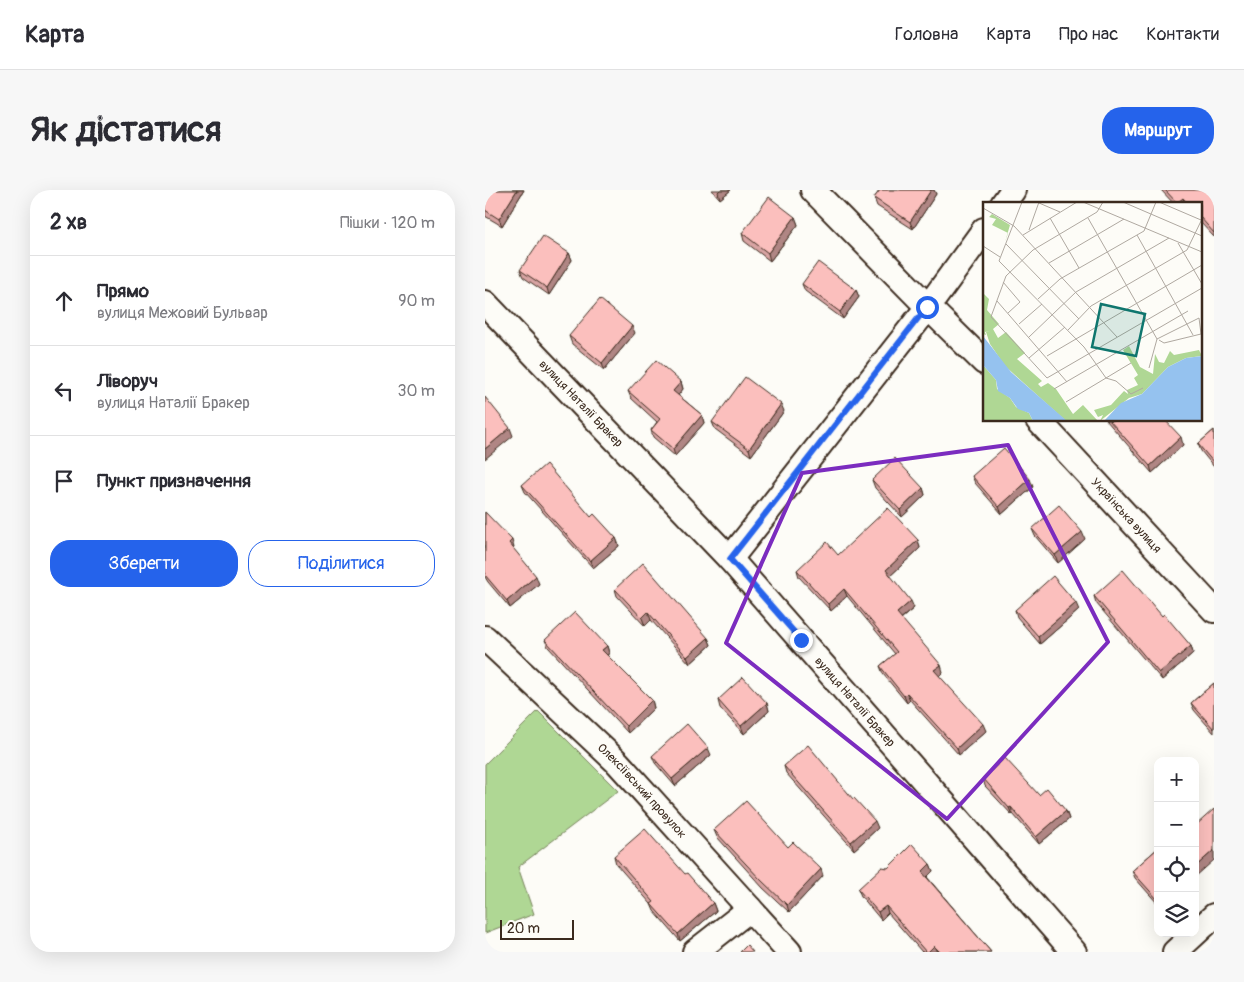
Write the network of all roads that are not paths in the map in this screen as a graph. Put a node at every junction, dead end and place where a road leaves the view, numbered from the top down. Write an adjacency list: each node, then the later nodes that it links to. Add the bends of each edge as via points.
1 (813, 190): 6 (street)
2 (1013, 190): 3 (street)
3 (1004, 202)
4 (983, 231): 6 (street)
5 (485, 303): 9 (street, вулиця Наталії Бракер)
6 (927, 307): 7 (street); 9 (street)
7 (983, 361)
8 (1039, 421): 10 (street, Українська вулиця)
9 (730, 559): 16 (street, вулиця Наталії Бракер)
10 (1214, 610)
11 (485, 638): 12 (street, Олексіївський провулок, via 618,763)
12 (750, 909): 14 (street); 15 (street, Олексіївський провулок)
13 (1214, 916): 17 (street)
14 (695, 952)
15 (789, 952)
16 (1074, 952)
17 (1175, 952)

